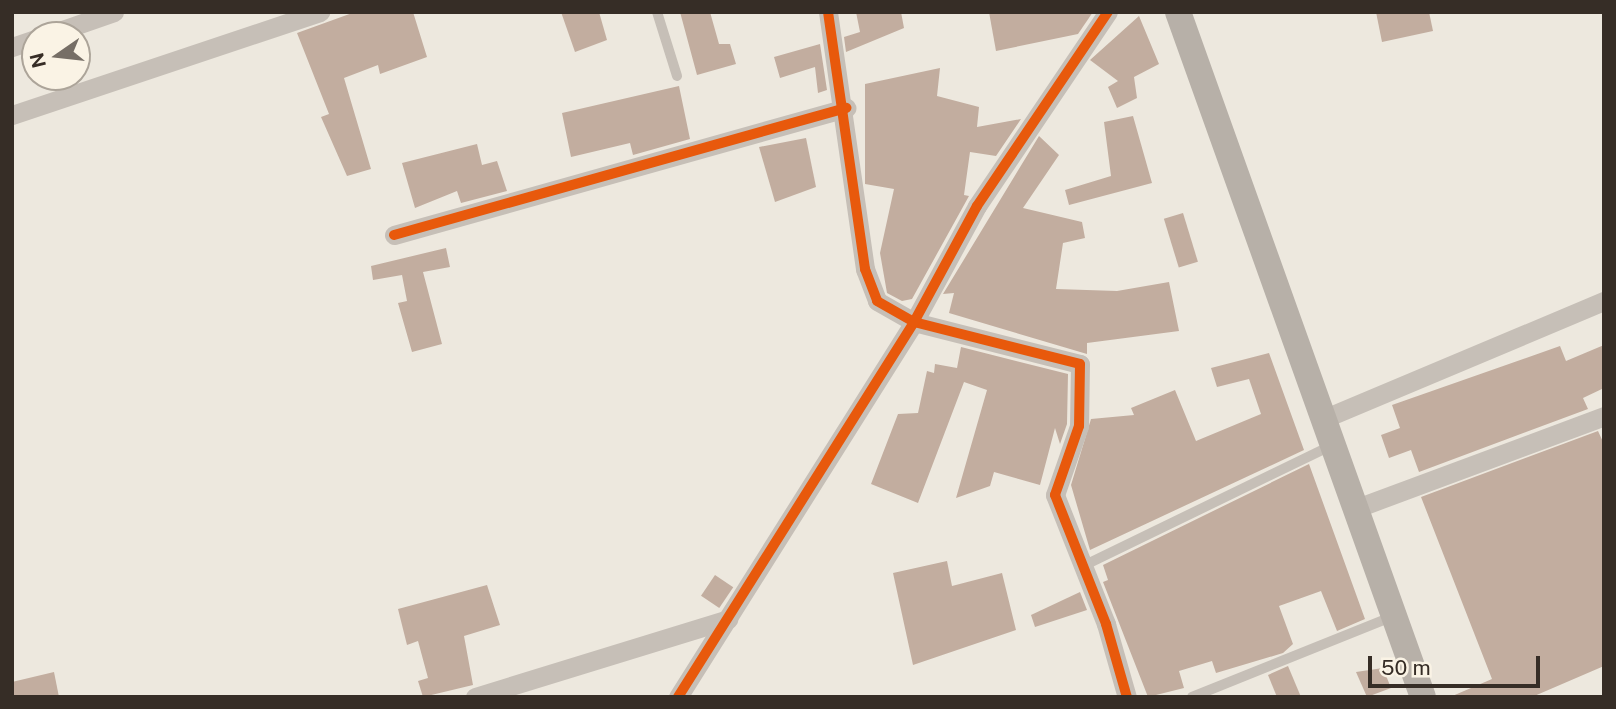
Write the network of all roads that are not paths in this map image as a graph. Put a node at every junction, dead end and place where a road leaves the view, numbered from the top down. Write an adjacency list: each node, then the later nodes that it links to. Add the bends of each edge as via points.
1 (114, 12): 7 (street)
2 (320, 12): 10 (street)
3 (657, 12): 8 (lane)
4 (828, 12): 9 (street)
5 (1108, 12): 13 (street, via 976,206)
6 (1178, 12): 15 (main road)
7 (88, 21)
8 (677, 76)
9 (846, 108): 11 (street); 13 (street, via 866,269 877,301)
10 (12, 115)
11 (394, 235)
12 (1604, 301): 15 (street)
13 (914, 322): 18 (street, via 1080,364 1079,426 1055,495); 20 (street)
14 (1604, 416): 17 (street)
15 (1323, 419): 16 (main road)
16 (1334, 444): 17 (main road); 18 (lane)
17 (1357, 508): 19 (main road)
18 (1080, 567): 23 (street, via 1106,624)
19 (1394, 615): 24 (lane); 25 (main road)
20 (728, 620): 21 (street); 22 (street)
21 (475, 697)
22 (678, 697)
23 (1127, 697)
24 (1192, 697)
25 (1423, 697)

